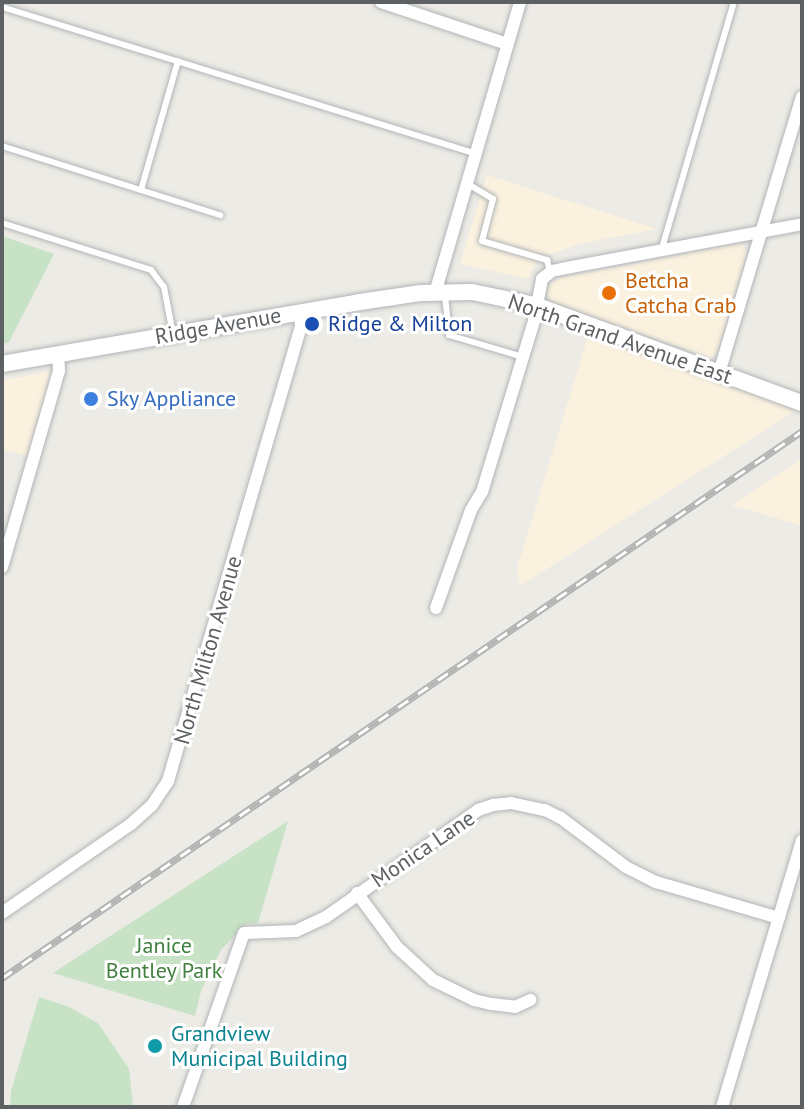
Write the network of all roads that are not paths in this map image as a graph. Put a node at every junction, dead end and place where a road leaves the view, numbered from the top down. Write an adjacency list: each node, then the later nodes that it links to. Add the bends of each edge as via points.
1 (381, 2): 5 (street)
2 (520, 2): 5 (street)
3 (734, 2): 16 (lane)
4 (2, 7): 6 (lane)
5 (507, 44): 9 (street)
6 (178, 61): 9 (lane); 11 (lane)
7 (802, 97): 15 (street)
8 (2, 146): 11 (lane)
9 (474, 153): 10 (street)
10 (465, 182): 17 (lane, via 493,199 482,241 547,260); 18 (street)
11 (141, 190): 12 (lane)
12 (220, 215)
13 (2, 223): 21 (lane, via 151,270 164,287)
14 (802, 224): 15 (street)
15 (761, 231): 16 (street); 25 (street)
16 (662, 249): 17 (street)
17 (550, 272): 19 (street, via 539,284)
18 (440, 292): 19 (street, North Grand Avenue East, via 490,294); 20 (street, Ridge Avenue); 23 (lane, via 449,335)
19 (535, 305): 23 (street); 25 (street, North Grand Avenue East)
20 (299, 312): 21 (street, Ridge Avenue); 31 (street, North Milton Avenue, via 301,325 168,781 131,824)
21 (173, 334): 22 (street, Ridge Avenue)
22 (58, 354): 24 (street, Ridge Avenue); 27 (street, via 59,371)
23 (523, 357): 28 (street, via 482,492)
24 (2, 364)
25 (719, 373): 26 (street, North Grand Avenue East)
26 (802, 403)
27 (2, 567)
28 (436, 608)
29 (802, 841): 32 (street)
30 (357, 893): 32 (street, Monica Lane, via 478,810 511,803 561,818 626,867 656,882); 33 (street, via 397,947 433,980 474,1000 515,1007); 34 (street, Monica Lane, via 296,931 244,933)
31 (2, 913)
32 (779, 918): 35 (street)
33 (530, 1000)
34 (183, 1107)
35 (722, 1107)

